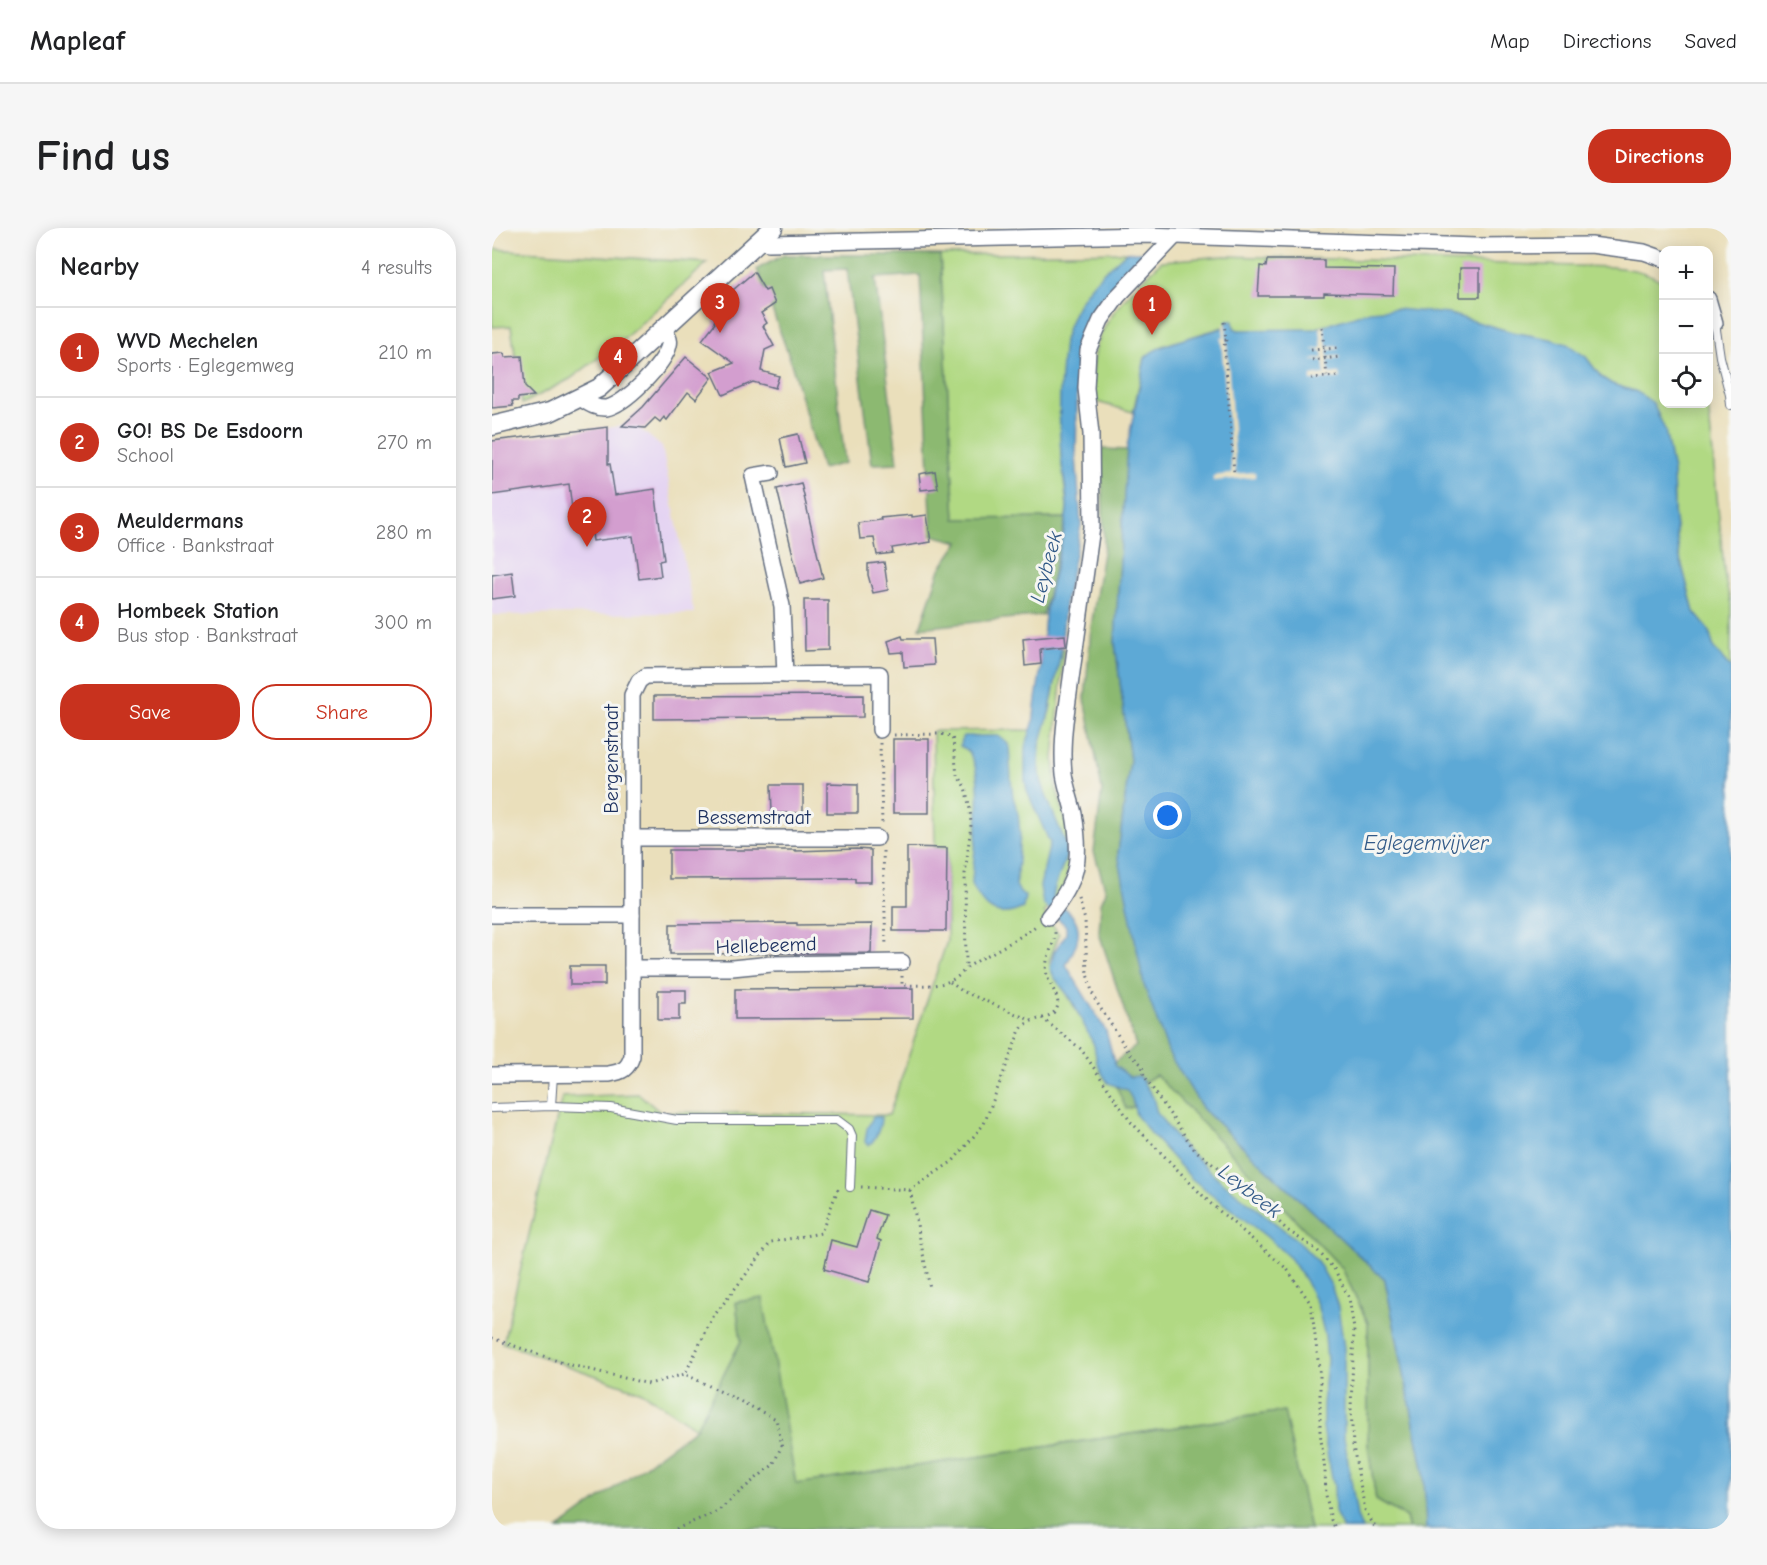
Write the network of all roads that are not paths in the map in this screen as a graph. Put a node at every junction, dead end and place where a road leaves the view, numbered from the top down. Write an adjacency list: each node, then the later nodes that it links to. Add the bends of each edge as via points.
1 (773, 228): 3 (street)
2 (1174, 237): 3 (street); 4 (street, via 1476,246 1591,245); 18 (street, via 1118,296 1101,320 1088,350 1092,527 1062,752 1074,814 1076,869 1063,899)
3 (758, 241): 7 (street)
4 (1659, 257)
5 (1708, 300): 6 (street)
6 (1714, 322): 9 (lane)
7 (662, 328): 8 (street, via 616,374); 8 (street, via 670,344 652,373 633,392 614,406 604,408)
8 (580, 398): 10 (street, via 550,412)
9 (1731, 405)
10 (492, 426)
11 (771, 473): 12 (street, via 753,476 782,606)
12 (785, 675): 13 (street, Bergenstraat, via 880,674); 14 (street, Bergenstraat, via 646,676 639,681 632,695)
13 (880, 730)
14 (632, 838): 15 (street, Bessemstraat); 17 (street, Bergenstraat)
15 (877, 838)
16 (492, 915): 17 (street)
17 (632, 915): 20 (street, Bergenstraat)
18 (1048, 917)
19 (902, 963): 20 (street, Hellebeemd)
20 (632, 968): 22 (street, Bergenstraat, via 629,1066 609,1074)
21 (492, 1075): 22 (street, Bergenstraat)
22 (553, 1075): 23 (lane)
23 (551, 1106): 24 (lane); 25 (lane, via 611,1108 676,1120 837,1120 852,1136)
24 (492, 1108)
25 (850, 1187)

